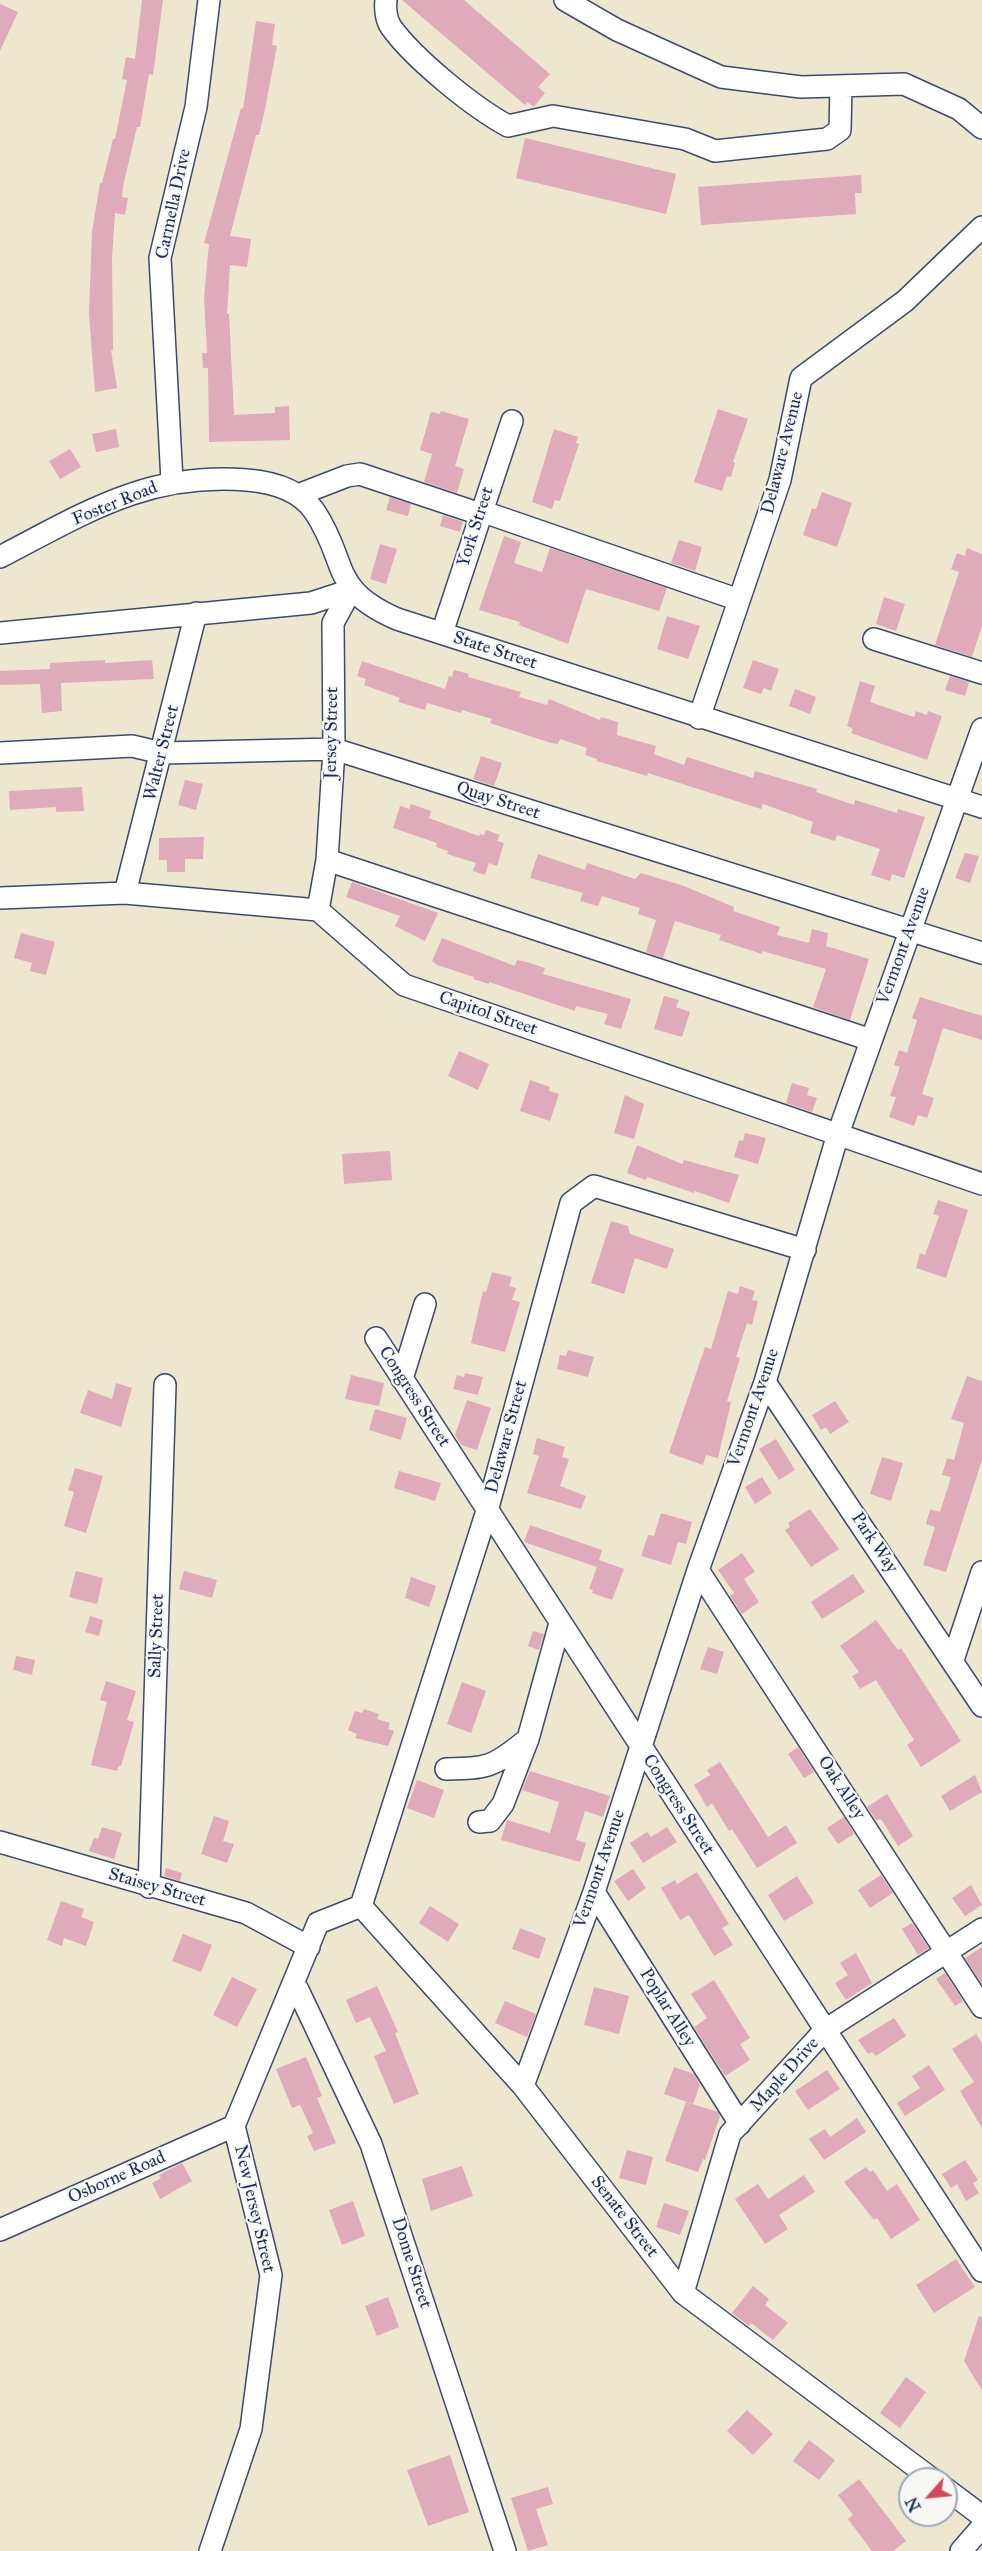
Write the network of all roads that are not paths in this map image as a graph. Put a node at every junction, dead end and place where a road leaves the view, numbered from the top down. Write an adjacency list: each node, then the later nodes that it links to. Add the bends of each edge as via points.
1 (209, 0): 8 (street, Carmella Drive, via 196,107 160,258)
2 (386, 0): 4 (street, via 390,26 429,67 508,126 553,116 685,139 715,151 827,139 840,130)
3 (565, 0): 4 (street, via 617,30 721,77 801,87)
4 (841, 86): 5 (street, via 904,84 959,109)
5 (982, 128)
6 (982, 227): 13 (street, Delaware Avenue, via 905,301 801,378 780,480)
7 (512, 421): 10 (street, York Street)
8 (172, 482): 9 (street, Foster Road, via 258,481); 11 (street, Foster Road, via 106,504)
9 (297, 495): 10 (street, via 360,474); 12 (street, Foster Road, via 313,510 327,533)
10 (481, 512): 13 (street); 16 (street, York Street)
11 (0, 557)
12 (351, 590): 14 (street, via 311,603); 16 (street, State Street, via 371,607); 21 (street, Jersey Street, via 333,622)
13 (739, 600): 19 (street, Delaware Avenue)
14 (196, 613): 15 (street); 23 (street, Walter Street)
15 (0, 633)
16 (442, 633): 19 (street, State Street)
17 (874, 639): 18 (street)
18 (982, 673)
19 (699, 718): 24 (street, State Street)
20 (982, 729): 24 (street, Vermont Avenue)
21 (334, 749): 23 (street, Quay Street); 26 (street, Jersey Street); 30 (street, Quay Street)
22 (0, 753): 23 (street, Quay Street, via 132,746)
23 (162, 753): 27 (street, Walter Street)
24 (958, 800): 25 (street, State Street); 30 (street, Vermont Avenue)
25 (982, 807)
26 (327, 860): 29 (street, Jersey Street); 32 (street)
27 (125, 893): 28 (street); 29 (street)
28 (0, 898)
29 (318, 910): 33 (street, Capitol Street, via 404,986)
30 (909, 931): 31 (street, Quay Street); 32 (street, Vermont Avenue)
31 (982, 953)
32 (871, 1040): 33 (street, Vermont Avenue)
33 (838, 1134): 34 (street, Capitol Street); 35 (street, Vermont Avenue)
34 (982, 1184)
35 (805, 1250): 39 (street, Vermont Avenue); 41 (street, Delaware Street, via 594,1186 571,1203)
36 (425, 1304): 38 (street)
37 (376, 1338): 38 (street, Congress Street)
38 (402, 1379): 41 (street, Congress Street)
39 (765, 1382): 42 (street, Vermont Avenue); 45 (street, Park Way)
40 (165, 1385): 52 (street, Sally Street)
41 (487, 1511): 44 (street, Congress Street); 54 (street, Delaware Street)
42 (698, 1570): 48 (street, Vermont Avenue); 57 (street, Oak Alley)
43 (982, 1572): 45 (street)
44 (560, 1623): 47 (street); 48 (street, Congress Street)
45 (953, 1660): 46 (street, Park Way)
46 (982, 1706)
47 (527, 1740): 49 (street, via 498,1763 484,1768); 50 (street, via 503,1804 490,1821)
48 (641, 1747): 53 (street, Vermont Avenue); 60 (street, Congress Street)
49 (446, 1769)
50 (479, 1822)
51 (0, 1842): 52 (street, Staisey Street)
52 (149, 1887): 56 (street, Staisey Street, via 246,1913)
53 (594, 1892): 61 (street, Vermont Avenue); 62 (street, Poplar Alley)
54 (361, 1906): 56 (street, New Jersey Street, via 318,1923); 61 (street, Senate Street)
55 (982, 1929): 57 (street, Maple Drive)
56 (309, 1947): 58 (street, New Jersey Street)
57 (948, 1952): 59 (street, Oak Alley); 60 (street, Maple Drive)
58 (292, 1987): 63 (street, New Jersey Street); 73 (street, Dome Street, via 298,1990 371,2144)
59 (982, 2007)
60 (825, 2030): 62 (street, Maple Drive); 66 (street, Congress Street)
61 (523, 2086): 67 (street, Senate Street)
62 (740, 2124): 67 (street, Maple Drive, via 730,2134)
63 (234, 2126): 64 (street, Osborne Road); 72 (street, New Jersey Street, via 271,2275 251,2429)
64 (0, 2230)
65 (982, 2239): 66 (street)
66 (979, 2267)
67 (683, 2294): 68 (street, Senate Street)
68 (916, 2467)
69 (958, 2498): 70 (street)
70 (982, 2516)
71 (982, 2526): 74 (street)
72 (210, 2551)
73 (505, 2551)
74 (961, 2551)

